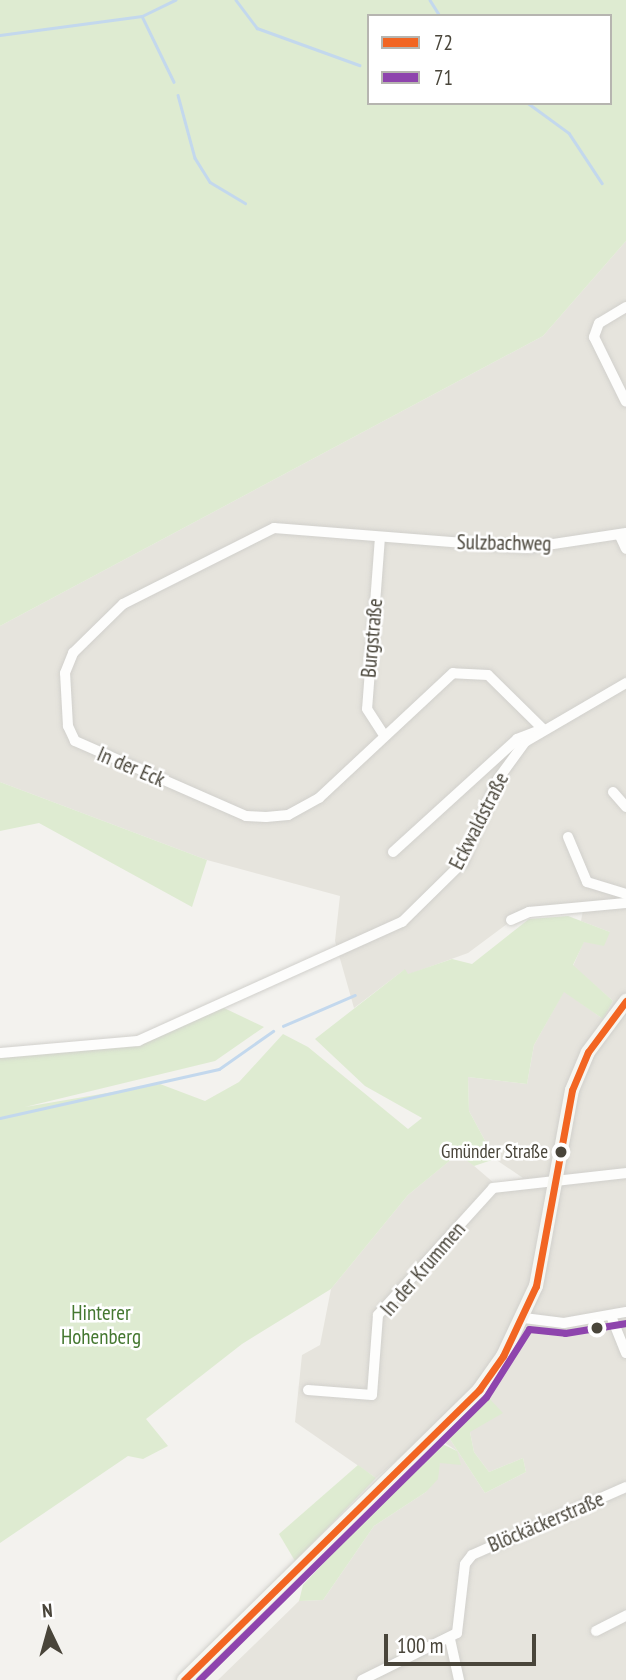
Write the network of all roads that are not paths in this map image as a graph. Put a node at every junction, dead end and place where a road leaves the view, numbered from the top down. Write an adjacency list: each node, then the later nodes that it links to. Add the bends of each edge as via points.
1 (626, 307): 2 (street, via 599,323 594,337)
2 (626, 402)
3 (623, 534): 4 (street, Sulzbachweg, via 527,548); 5 (street)
4 (380, 537): 8 (street, Burgstraße, via 367,709); 8 (street, In der Eck, via 297,526 247,539 99,622 65,673 68,726 75,741 246,816 302,809)
5 (626, 549)
6 (626, 683): 7 (street, Eckwaldstraße)
7 (543, 729): 8 (street, In der Eck, via 488,675 467,670 453,673); 12 (street, via 517,739); 17 (street, Eckwaldstraße, via 524,741 498,779 457,870 402,922 138,1041)
8 (384, 735)
9 (613, 792): 10 (street)
10 (626, 807)
11 (568, 837): 13 (street, via 587,882)
12 (393, 852)
13 (626, 894)
14 (626, 903): 15 (street, via 529,912)
15 (511, 919)
16 (626, 1002): 19 (main road, via 588,1052 563,1123)
17 (0, 1053)
18 (626, 1173): 19 (street)
19 (551, 1181): 22 (main road, via 544,1254); 24 (street, In der Krummen, via 493,1188 379,1315 372,1395)
20 (626, 1312): 21 (street)
21 (611, 1316): 22 (street, via 564,1323); 23 (street)
22 (524, 1318): 29 (main road, via 479,1390)
23 (626, 1353)
24 (308, 1390)
25 (626, 1488): 28 (street, Blöckäckerstraße, via 472,1555 465,1564 457,1633)
26 (626, 1616): 27 (street)
27 (596, 1631)
28 (450, 1639): 30 (street); 31 (street, Blöckäckerstraße)
29 (184, 1680)
30 (362, 1680)
31 (459, 1680)

